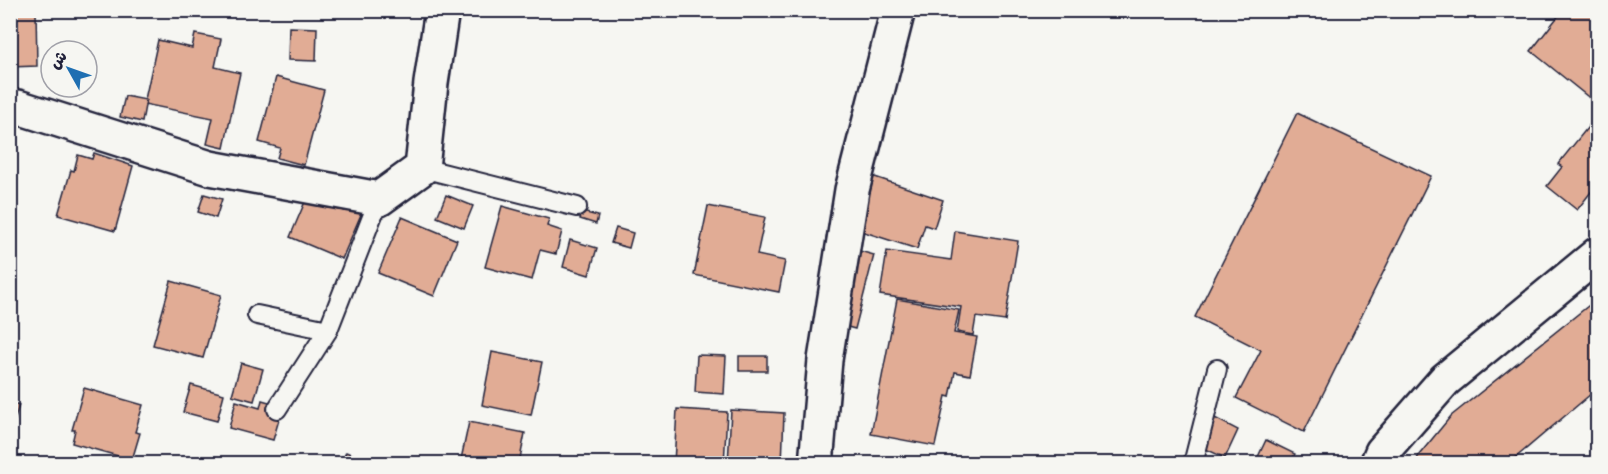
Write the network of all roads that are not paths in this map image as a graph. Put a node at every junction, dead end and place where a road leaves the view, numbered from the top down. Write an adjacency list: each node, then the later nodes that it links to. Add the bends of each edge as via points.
1 (442, 10): 4 (street)
2 (898, 10): 12 (street, via 852,190 825,360)
3 (18, 107): 5 (street, via 210,168)
4 (422, 168): 5 (street); 6 (lane)
5 (379, 199): 9 (lane)
6 (577, 207)
7 (1598, 254): 14 (street, via 1445,380 1382,452)
8 (257, 315): 9 (lane)
9 (328, 330): 11 (lane)
10 (1217, 369): 13 (lane)
11 (277, 409)
12 (816, 464)
13 (1193, 464)
14 (1377, 464)

